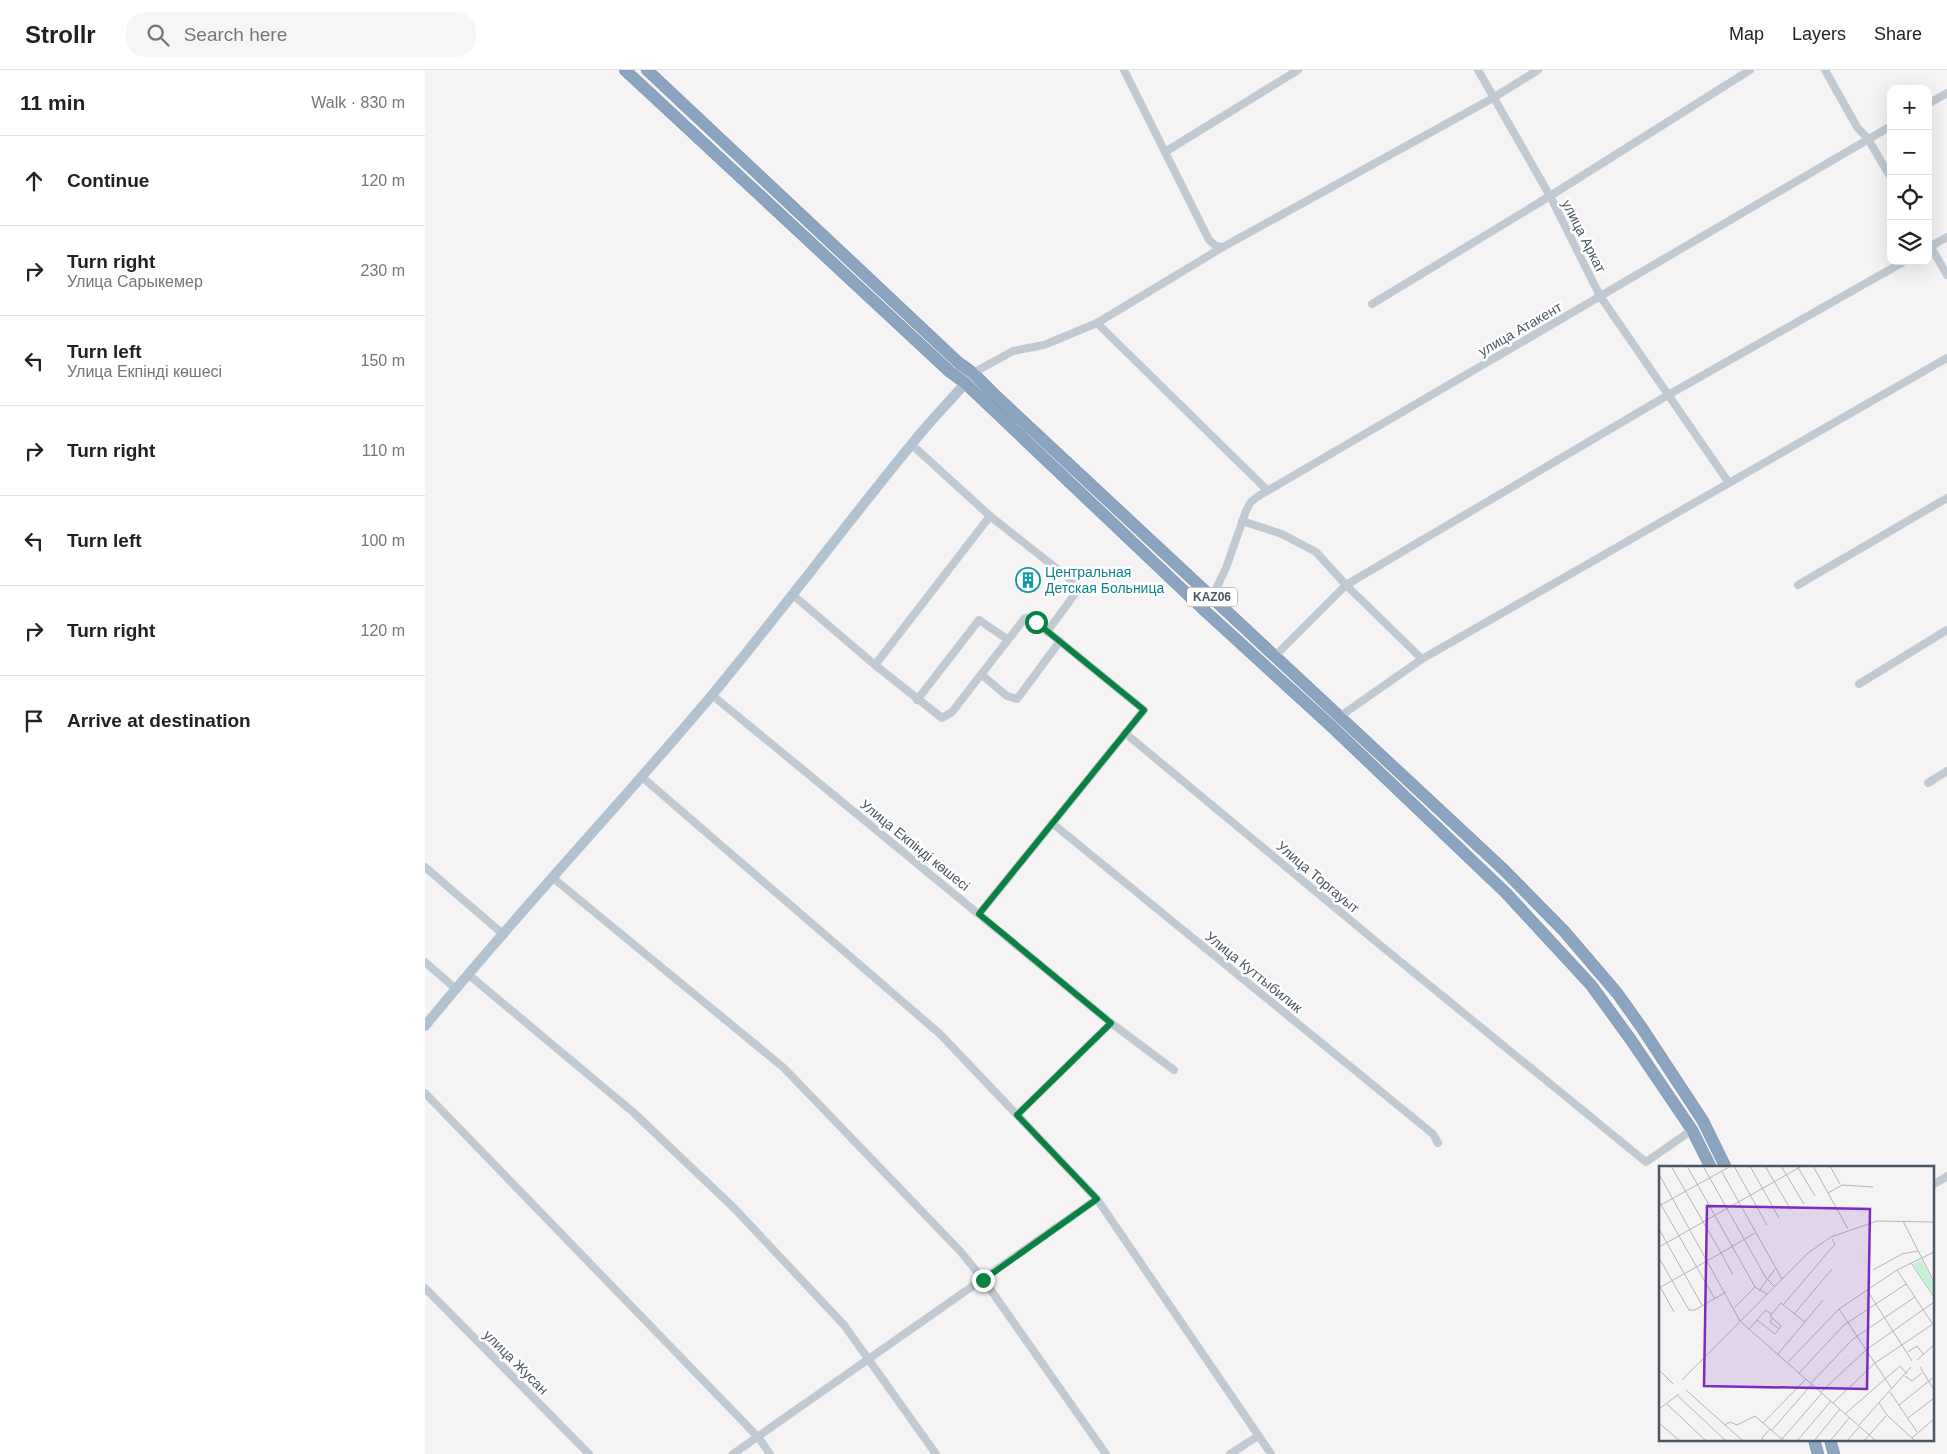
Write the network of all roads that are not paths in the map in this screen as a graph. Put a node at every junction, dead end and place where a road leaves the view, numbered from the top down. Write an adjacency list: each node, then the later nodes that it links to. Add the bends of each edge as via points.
1 (625, 70): 28 (highway, KАZ06)
2 (647, 70): 27 (highway, KАZ06)
3 (1124, 70): 14 (street)
4 (1298, 70): 14 (street)
5 (1478, 70): 10 (street)
6 (1538, 70): 10 (street)
7 (1750, 70): 16 (street, улица Аркат)
8 (1825, 70): 13 (street, via 1857,127)
9 (1947, 93): 11 (street)
10 (1493, 98): 16 (street); 19 (street)
11 (1932, 102)
12 (1887, 128): 13 (street, улица Атакент)
13 (1868, 139): 15 (street); 23 (street, улица Атакент)
14 (1165, 152): 19 (street, via 1209,240)
15 (1889, 175)
16 (1550, 196): 23 (street, улица Аркат); 24 (street)
17 (1947, 237): 18 (street)
18 (1932, 244)
19 (1223, 247): 25 (street)
20 (1932, 251): 22 (street)
21 (1898, 265): 29 (street)
22 (1947, 274)
23 (1600, 296): 29 (street, улица Аркат); 32 (street, улица Атакент)
24 (1372, 304)
25 (1097, 323): 27 (street, via 1043,345 1013,351); 32 (street)
26 (1947, 358): 31 (street)
27 (973, 373): 28 (main road); 39 (highway, KАZ06)
28 (965, 383): 30 (main road); 60 (highway, KАZ06)
29 (1668, 395): 31 (street, улица Аркат); 36 (street)
30 (911, 444): 34 (street); 38 (main road)
31 (1729, 483): 45 (street)
32 (1267, 490): 35 (street, улица Атакент, via 1250,503)
33 (1947, 498): 37 (street)
34 (990, 516): 41 (street, via 1080,587); 46 (street)
35 (1241, 521): 36 (street, via 1282,534 1316,552); 39 (street, улица Атакент, via 1226,568)
36 (1347, 585): 44 (street); 45 (street)
37 (1798, 585)
38 (793, 596): 46 (street); 49 (main road)
39 (1212, 597): 44 (highway, KАZ06)
40 (1947, 630): 48 (street)
41 (1047, 632): 42 (street, via 1031,618 1025,618); 43 (street)
42 (1007, 640): 47 (street); 50 (street, via 979,620)
43 (1060, 641): 47 (street, via 1017,699 1007,696); 52 (street, via 1144,710)
44 (1274, 657): 51 (highway, KАZ06)
45 (1422, 659): 51 (street)
46 (875, 665): 50 (street)
47 (982, 675): 50 (street, via 952,712 942,718)
48 (1859, 684)
49 (712, 695): 54 (main road); 61 (street, Улица Екпінді көшесі)
50 (917, 700)
51 (1339, 717): 58 (highway, KАZ06)
52 (1125, 733): 56 (street); 71 (street, Улица Торгауыт, via 1647,1162)
53 (1947, 771): 55 (street)
54 (642, 777): 59 (main road); 70 (street, via 940,1034)
55 (1927, 783)
56 (1052, 823): 61 (street); 72 (street, Улица Куттыбилик, via 1433,1134)
57 (425, 867): 62 (street)
58 (1504, 870): 60 (highway); 74 (highway, KАZ06, via 1564,931 1617,993 1703,1121)
59 (553, 878): 62 (main road); 78 (street, via 784,1068 960,1250)
60 (1493, 882): 71 (highway, KАZ06, via 1591,985)
61 (979, 914): 66 (street, Улица Екпінді көшесі)
62 (504, 935): 64 (main road)
63 (425, 962): 65 (street)
64 (469, 975): 65 (main road); 80 (street, via 633,1112 733,1208 844,1325)
65 (456, 988): 67 (main road)
66 (1111, 1023): 68 (street, Улица Екпінді көшесі); 70 (street)
67 (425, 1026)
68 (1174, 1070)
69 (425, 1093): 82 (street)
70 (1017, 1115): 77 (street)
71 (1691, 1130): 73 (highway, KАZ06)
72 (1437, 1142)
73 (1710, 1166)
74 (1725, 1166)
75 (1947, 1176): 76 (street)
76 (1935, 1184)
77 (1097, 1199): 78 (street); 81 (street)
78 (983, 1280): 80 (street); 87 (street)
79 (425, 1288): 83 (street, улица Жусан)
80 (869, 1359): 82 (street); 86 (street)
81 (1258, 1436): 88 (street); 89 (street)
82 (757, 1437): 84 (street); 85 (street)
83 (589, 1454)
84 (733, 1454)
85 (770, 1454)
86 (936, 1454)
87 (1105, 1454)
88 (1230, 1454)
89 (1271, 1454)

